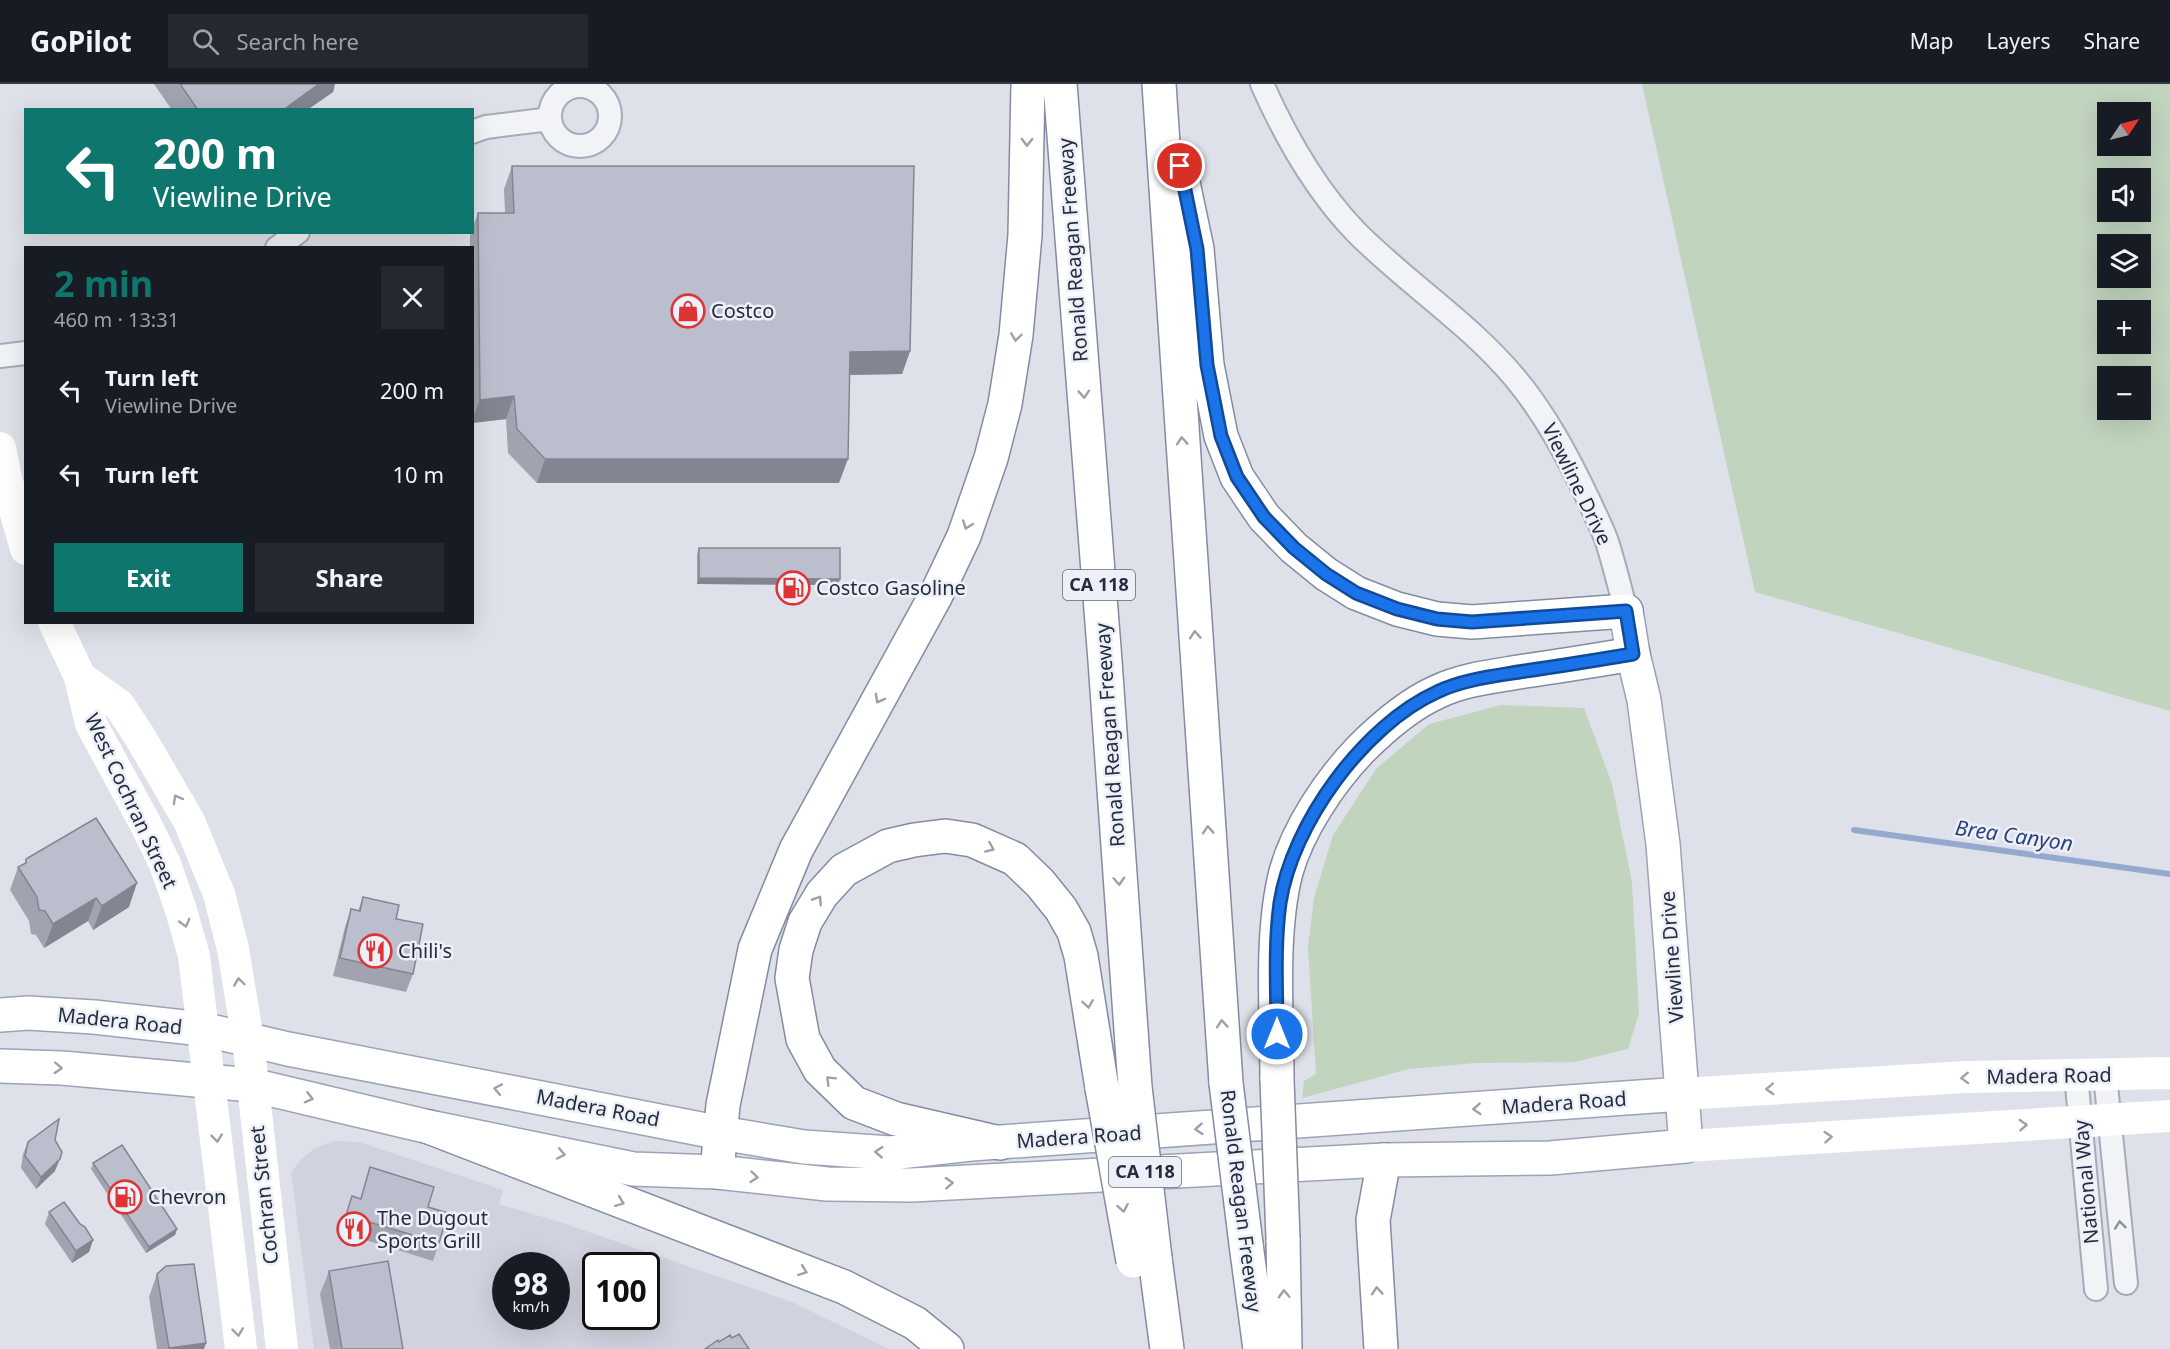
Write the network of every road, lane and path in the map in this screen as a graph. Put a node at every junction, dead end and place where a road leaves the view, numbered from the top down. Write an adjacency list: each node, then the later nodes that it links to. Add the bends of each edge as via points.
1 (1028, 84): 29 (main road, one-way to 29, via 1025,235 1016,335 991,458 964,536 936,595 796,850 755,949 723,1105)
2 (1060, 84): 34 (main road, Ronald Reagan Freeway / CA 118, one-way to 34, bridge, via 1105,661)
3 (1161, 84): 13 (main road, via 1197,249 1207,365 1221,436 1237,477 1264,517 1326,574 1356,593 1397,609 1437,619 1472,622); 42 (main road, Ronald Reagan Freeway, one-way to 3, bridge, via 1226,1083)
4 (1262, 84): 13 (street, Viewline Drive, via 1297,154 1356,232 1480,341 1544,417 1573,467 1608,543)
5 (550, 119): 6 (street)
6 (474, 131)
7 (295, 234): 8 (street)
8 (280, 246)
9 (24, 353): 10 (street)
10 (0, 356)
11 (0, 448): 12 (street)
12 (24, 542)
13 (1626, 611): 15 (main road, Viewline Drive)
14 (55, 624): 16 (street, West Cochran Street)
15 (1633, 654): 25 (main road, Viewline Drive, via 1644,700 1663,844); 43 (main road, one-way to 15, bridge, via 1277,942 1280,903 1296,845 1330,786 1350,761 1403,712 1437,691 1483,678)
16 (80, 678): 18 (street, West Cochran Street, one-way to 18, via 91,724 145,823 182,910 194,956); 19 (street, West Cochran Street, one-way to 16, via 234,949 219,894 189,821 119,705)
17 (0, 1014): 18 (main road, Madera Road, via 94,1017)
18 (202, 1029): 19 (main road, Madera Road); 23 (street, Cochran Street)
19 (248, 1040): 24 (street, Cochran Street); 29 (main road, Madera Road, one-way to 19)
20 (0, 1066): 23 (main road, Madera Road, one-way to 23)
21 (2170, 1073): 22 (street, Madera Road)
22 (2091, 1075): 25 (street, Madera Road, one-way to 25, via 1966,1077); 27 (street, National Way)
23 (209, 1080): 24 (main road, Madera Road); 37 (street, Cochran Street, one-way to 37)
24 (252, 1085): 28 (main road, Madera Road, one-way to 28); 38 (street, Cochran Street)
25 (1682, 1094): 30 (main road, Madera Road, one-way to 30); 31 (main road, Viewline Drive)
26 (2170, 1116): 27 (street, Madera Road)
27 (2095, 1121): 31 (street, Madera Road, one-way to 27); 35 (street, National Way, one-way to 27); 36 (street, National Way)
28 (429, 1127): 33 (main road, Madera Road, one-way to 33, via 633,1168); 39 (main road, one-way to 39, via 844,1287 915,1323)
29 (721, 1133): 30 (main road, Madera Road, one-way to 29, via 890,1153 804,1147); 33 (main road)
30 (1000, 1143): 34 (main road, one-way to 34, bridge, via 896,1119 854,1103 820,1070 803,1039 792,978 805,922 822,894 844,870 888,846 945,836 972,840 1015,859 1061,909 1081,956 1102,1088)
31 (1686, 1146): 32 (main road, Madera Road, via 1550,1158)
32 (1384, 1160): 33 (main road, Madera Road, one-way to 32, via 827,1184 912,1185); 44 (main road, one-way to 32, via 1372,1220)
33 (717, 1172)
34 (1144, 1259): 40 (main road); 41 (main road, Ronald Reagan Freeway / CA 118)
35 (2126, 1283)
36 (2096, 1289)
37 (241, 1349)
38 (282, 1349)
39 (947, 1349)
40 (1149, 1349)
41 (1167, 1349)
42 (1260, 1349)
43 (1285, 1349)
44 (1381, 1349)

